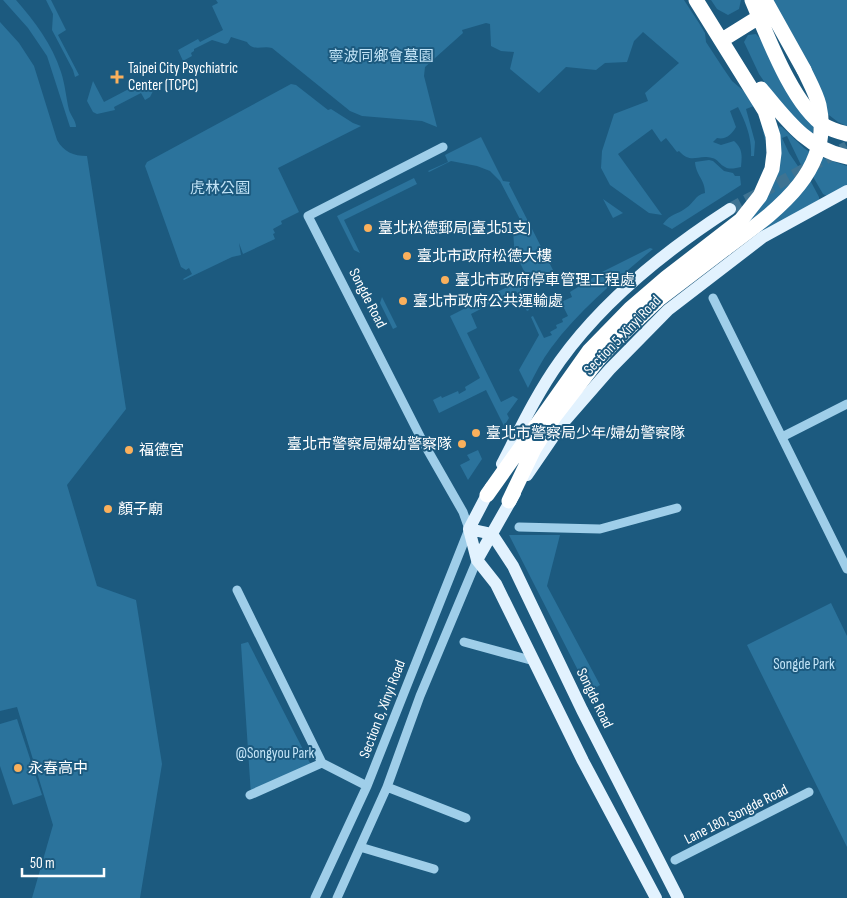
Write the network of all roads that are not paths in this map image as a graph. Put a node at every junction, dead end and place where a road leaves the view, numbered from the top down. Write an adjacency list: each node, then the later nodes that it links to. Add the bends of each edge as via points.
1 (696, 0): 5 (highway)
2 (752, 0): 4 (highway)
3 (765, 0): 16 (highway, bridge, via 804,70 820,114 821,134 815,157 804,179 784,203 659,299 616,340 554,418 534,449)
4 (759, 17): 5 (highway); 7 (highway, via 800,100 825,126)
5 (722, 40): 6 (highway)
6 (731, 54): 9 (highway, via 801,134 820,148); 15 (highway, via 765,111 773,136 772,169 760,196 740,220 630,309 590,351)
7 (847, 134)
8 (443, 148): 19 (street, Songde Road, via 308,216 423,442 460,506)
9 (847, 157)
10 (847, 191): 16 (main road, Section 5, Xinyi Road, via 763,237 668,310 562,424)
11 (730, 210): 15 (main road, Section 5, Xinyi Road, via 666,256 584,329 534,401)
12 (713, 298): 14 (street)
13 (847, 404): 14 (street)
14 (782, 437): 22 (street)
15 (487, 494): 19 (main road, Section 5, Xinyi Road)
16 (509, 501): 20 (main road, Section 5, Xinyi Road)
17 (678, 508): 18 (street, via 600,529)
18 (519, 527)
19 (469, 529): 20 (main road); 21 (main road, Songde Road); 27 (street, Section 6, Xinyi Road)
20 (492, 534): 21 (main road, Section 5, Xinyi Road); 38 (main road, Songde Road, via 513,566)
21 (477, 560): 25 (main road, Songde Road, via 496,584); 28 (street, Section 6, Xinyi Road, via 420,696)
22 (847, 569)
23 (237, 590): 26 (street)
24 (464, 642): 25 (street)
25 (534, 661): 37 (main road, Songde Road)
26 (322, 763): 27 (street); 30 (street)
27 (366, 786): 35 (street, Section 6, Xinyi Road)
28 (387, 787): 31 (street); 32 (street, Section 6, Xinyi Road)
29 (809, 792): 33 (street, Lane 180, Songde Road)
30 (250, 795)
31 (466, 818)
32 (360, 846): 34 (street); 36 (street, Section 6, Xinyi Road)
33 (675, 860)
34 (434, 869)
35 (315, 898)
36 (337, 898)
37 (656, 898)
38 (678, 898)

